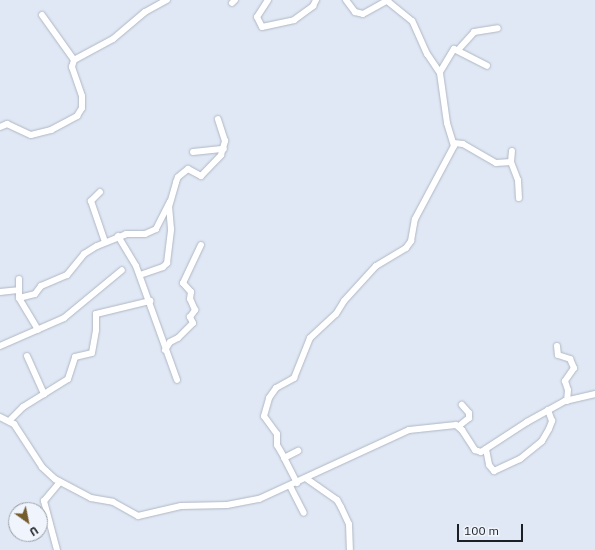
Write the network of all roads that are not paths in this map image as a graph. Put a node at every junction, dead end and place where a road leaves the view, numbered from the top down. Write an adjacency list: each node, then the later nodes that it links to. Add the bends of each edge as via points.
1 (167, 0): 9 (street, via 145,12 113,38)
2 (268, 0): 3 (street, via 257,17 262,27 294,20 313,6)
3 (316, 0)
4 (346, 0): 5 (street, via 355,12 363,14)
5 (388, 0): 11 (street, via 412,20 427,54)
6 (42, 15): 9 (street)
7 (498, 28): 8 (street, via 474,32)
8 (458, 50): 10 (street); 11 (street, via 452,51)
9 (74, 60): 13 (street, via 72,67 82,96 82,108 77,116 51,130 31,135 7,124)
10 (488, 66)
11 (440, 72): 14 (street, via 447,123)
12 (218, 119): 15 (street, via 224,135)
13 (0, 127)
14 (454, 143): 18 (street, via 463,144 496,163); 48 (street, via 436,183 415,219 411,241 406,248 376,266 344,301 336,314 310,338 294,378 271,394 264,416 277,434 277,445)
15 (224, 149): 17 (street); 20 (street, via 201,176 188,169 178,177)
16 (512, 151): 18 (street)
17 (193, 152)
18 (512, 162): 21 (street, via 518,180)
19 (100, 192): 23 (street, via 91,201)
20 (172, 198): 22 (street, via 163,210 156,229 145,234); 26 (street, via 167,263)
21 (519, 198)
22 (118, 236): 23 (street); 26 (street)
23 (104, 242): 30 (street, via 84,254 66,275 41,286 35,294)
24 (201, 245): 35 (street, via 183,283 191,292 190,299 195,310 190,316 193,323 178,338 170,342)
25 (122, 270): 32 (street, via 72,313)
26 (140, 276): 31 (street)
27 (19, 279): 28 (street)
28 (18, 290): 29 (street); 30 (street)
29 (0, 292)
30 (19, 298): 32 (street)
31 (150, 301): 35 (street); 38 (street, via 96,314 92,353 75,357 69,377)
32 (38, 330): 33 (street)
33 (0, 346)
34 (557, 346): 40 (street, via 558,355 570,359 574,368 565,381 568,390)
35 (165, 350): 37 (street)
36 (27, 356): 38 (street)
37 (177, 380)
38 (44, 394): 44 (street, via 23,407)
39 (595, 394): 40 (street)
40 (567, 400): 42 (street)
41 (462, 404): 45 (street, via 469,413 469,418)
42 (548, 410): 46 (street); 46 (street, via 552,421 549,429 538,446 520,459 494,471 489,465)
43 (0, 417): 44 (street)
44 (9, 420): 50 (street, via 42,467)
45 (459, 426): 46 (street, via 475,450 481,452); 49 (street, via 421,428 397,433)
46 (486, 449)
47 (298, 451): 48 (street)
48 (284, 457): 51 (street)
49 (307, 479): 51 (street); 55 (street, via 337,500 346,514)
50 (60, 482): 52 (street, via 91,498 113,502 138,516 181,506 221,506 250,501); 54 (street, via 52,496 44,501)
51 (297, 483): 52 (street)
52 (290, 486): 53 (street)
53 (304, 513)
54 (57, 550)
55 (350, 550)

